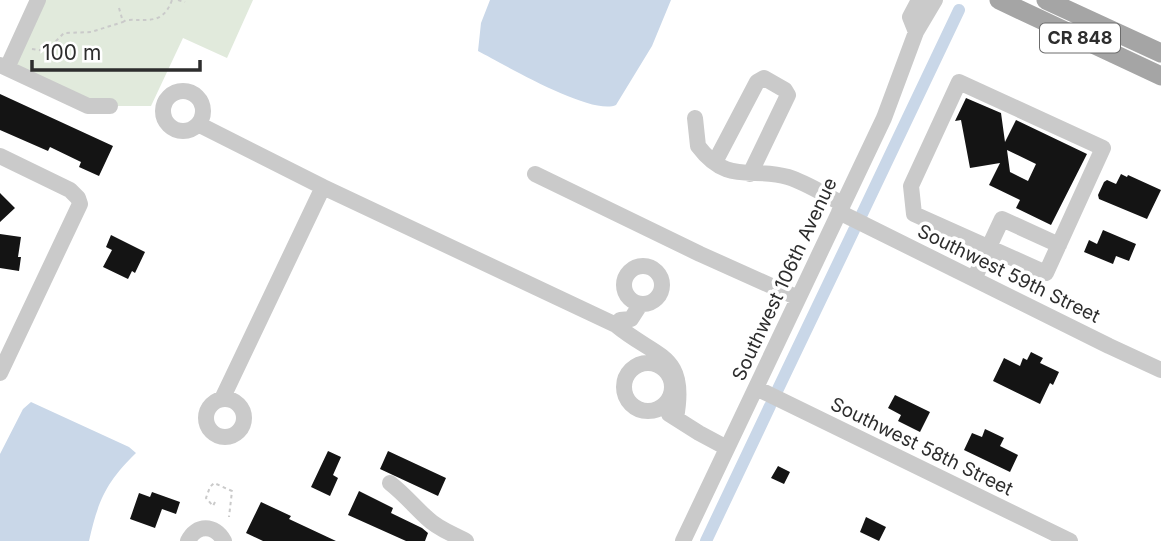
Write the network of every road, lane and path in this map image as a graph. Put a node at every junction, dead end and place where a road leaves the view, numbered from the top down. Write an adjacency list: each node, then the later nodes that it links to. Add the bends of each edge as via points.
1 (38, 0): 14 (street)
2 (172, 0): 10 (path, via 155,20)
3 (178, 0): 8 (path)
4 (919, 0): 11 (street, Southwest 106th Avenue, via 911,17)
5 (935, 0): 11 (street, Southwest 106th Avenue)
6 (999, 0): 15 (main road, CR 848)
7 (1046, 0): 13 (main road, CR 848)
8 (185, 2)
9 (118, 8): 10 (path)
10 (123, 22): 12 (path, via 91,32 64,33 46,51)
11 (916, 32): 24 (street, Southwest 106th Avenue, via 884,118)
12 (30, 48)
13 (1161, 53)
14 (3, 66): 16 (street, via 88,106)
15 (1161, 76)
16 (110, 106)
17 (695, 118): 20 (street, via 698,146)
18 (198, 124): 23 (street)
19 (0, 156): 34 (street, via 70,190 80,204)
20 (715, 162): 22 (street, Southwest 59th Street, via 735,173); 22 (street, via 757,82 764,78 788,95)
21 (535, 174): 28 (street)
22 (750, 174): 24 (street, Southwest 59th Street, via 791,178)
23 (323, 187): 30 (street); 36 (street)
24 (841, 208): 27 (street, Southwest 59th Street); 28 (street, Southwest 106th Avenue)
25 (1059, 245): 26 (street, via 1046,273); 26 (street, via 1002,219); 26 (street, via 1103,148 959,82 911,186 914,214)
26 (989, 248): 27 (street)
27 (974, 279): 33 (street, Southwest 59th Street)
28 (798, 298): 35 (street, Southwest 106th Avenue)
29 (633, 300): 30 (street, via 618,312)
30 (618, 323): 31 (street)
31 (632, 338): 32 (street, via 642,353); 38 (street, via 663,356 675,369 680,395)
32 (638, 367): 37 (street, via 660,366 667,371 672,386); 37 (street, via 624,384 628,399 640,409)
33 (1161, 370)
34 (0, 373)
35 (755, 388): 39 (street, Southwest 106th Avenue); 49 (street, Southwest 58th Street)
36 (222, 399)
37 (662, 405): 38 (street)
38 (676, 418): 39 (street)
39 (727, 448): 48 (street, Southwest 106th Avenue)
40 (390, 483): 47 (street, via 427,519)
41 (215, 502): 42 (path)
42 (213, 506): 43 (path); 44 (path, via 206,498 212,485 230,489)
43 (212, 511)
44 (229, 517)
45 (188, 541): 46 (street, via 197,530 208,528)
46 (224, 541)
47 (466, 541)
48 (682, 541)
49 (1070, 541)

